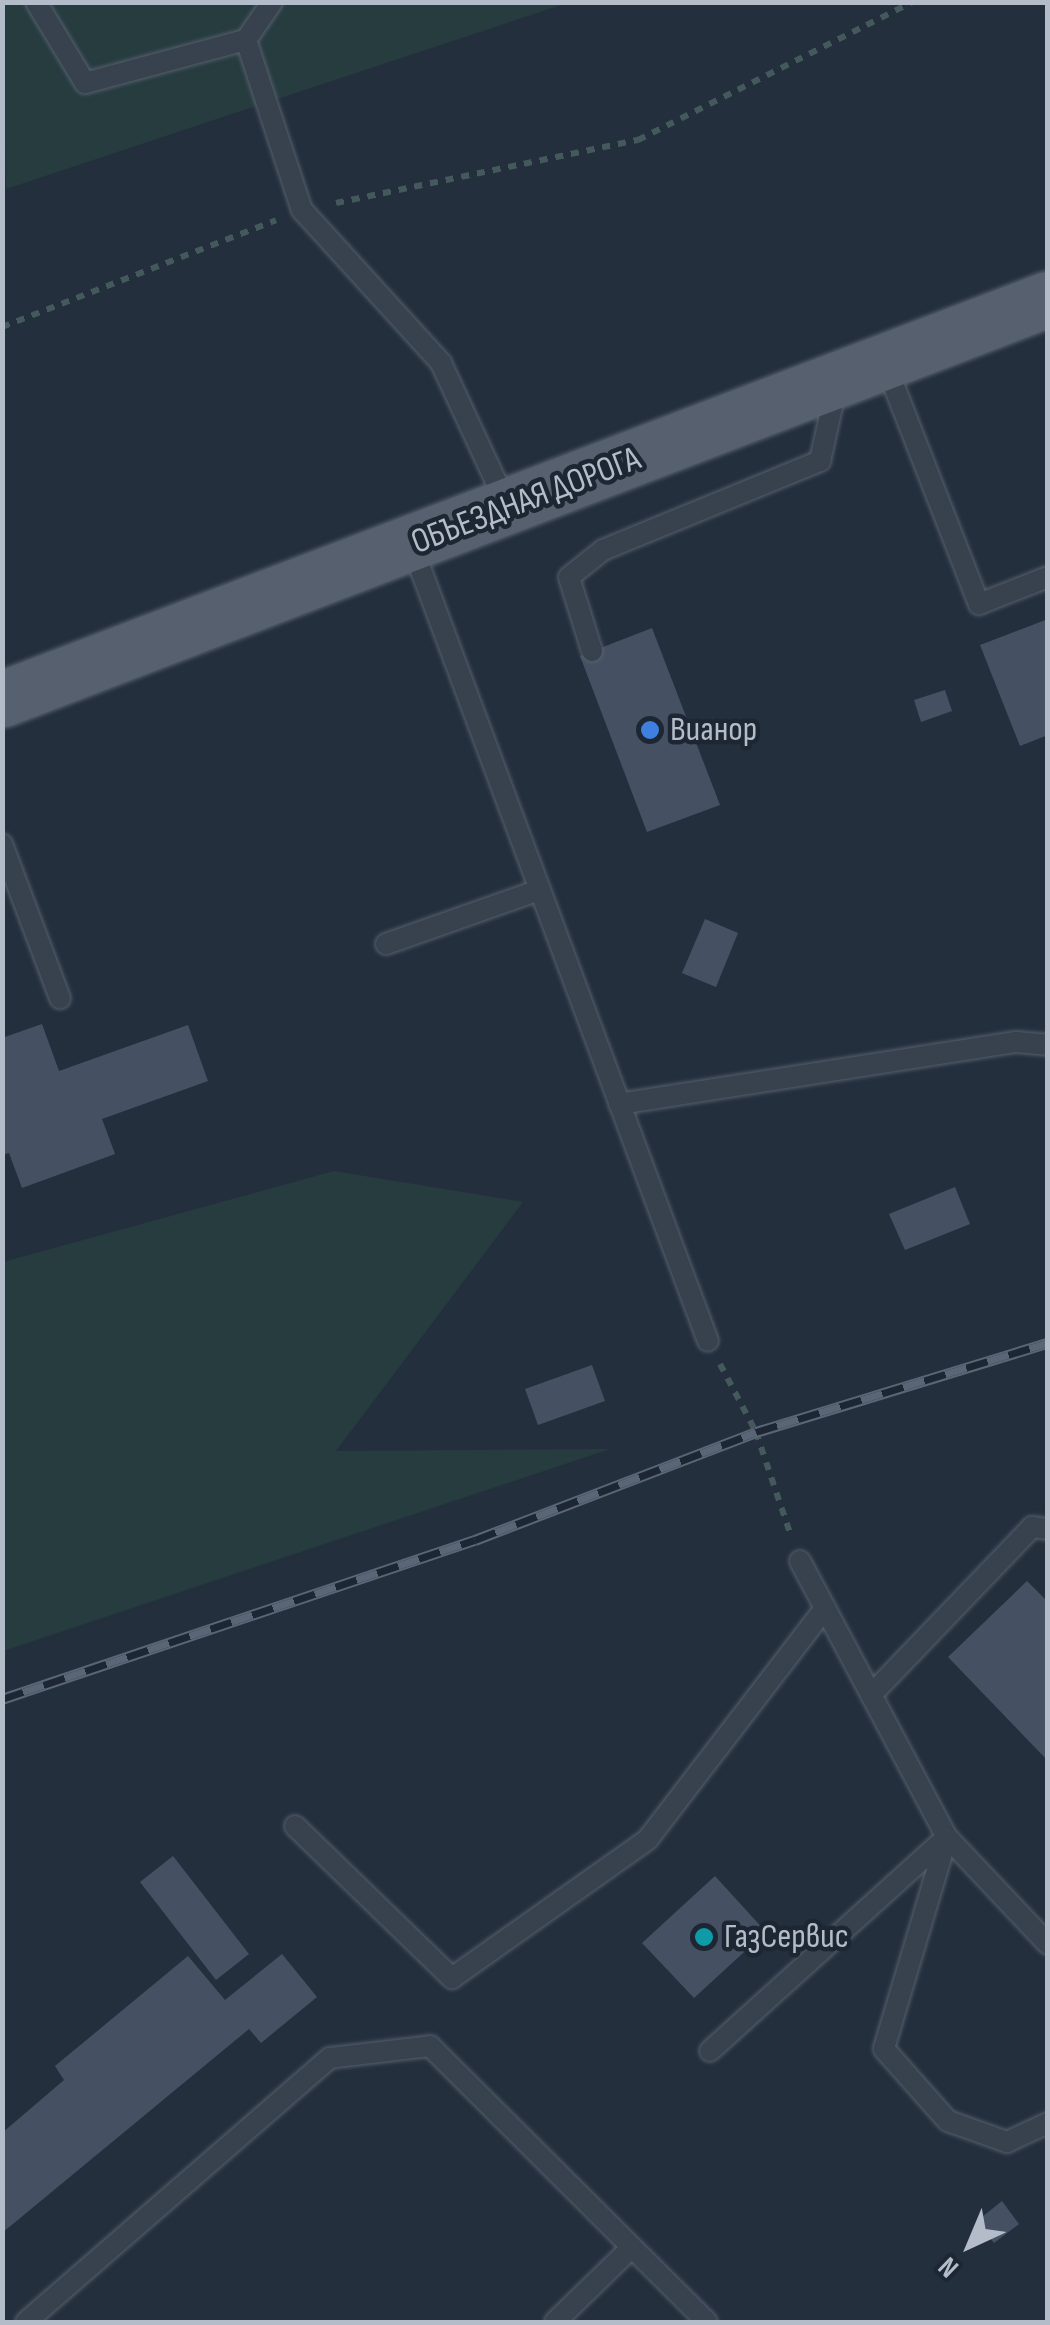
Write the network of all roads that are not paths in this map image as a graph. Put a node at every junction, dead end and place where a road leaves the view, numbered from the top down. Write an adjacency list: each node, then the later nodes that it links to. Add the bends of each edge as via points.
1 (36, 2): 3 (lane, via 86,83)
2 (272, 2): 3 (lane)
3 (246, 40): 6 (lane, via 302,210 441,363)
4 (1048, 299): 5 (main road, ОБЪЕЗДНАЯ ДОРОГА)
5 (861, 368): 6 (main road, ОБЪЕЗДНАЯ ДОРОГА); 8 (lane, via 979,604); 9 (lane, via 820,461 604,550 569,576)
6 (509, 510): 7 (main road, ОБЪЕЗДНАЯ ДОРОГА)
7 (412, 546): 10 (main road, ОБЪЕЗДНАЯ ДОРОГА); 12 (lane)
8 (1048, 577)
9 (592, 651)
10 (2, 699)
11 (2, 844): 14 (lane)
12 (540, 890): 13 (lane); 16 (lane)
13 (386, 944)
14 (60, 998)
15 (1048, 1046): 16 (lane, via 1016,1042)
16 (619, 1104): 17 (lane)
17 (708, 1341)
18 (1048, 1529): 21 (lane, via 1032,1527)
19 (800, 1561): 20 (lane)
20 (824, 1608): 21 (lane); 22 (lane, via 648,1839 452,1978)
21 (871, 1695): 23 (lane)
22 (295, 1826)
23 (947, 1836): 24 (lane); 25 (lane); 26 (lane, via 884,2049 948,2120 1007,2142)
24 (1048, 1944)
25 (710, 2051)
26 (1048, 2123)
27 (632, 2247): 28 (lane, via 430,2046 330,2058); 29 (lane); 30 (lane)
28 (26, 2322)
29 (555, 2322)
30 (707, 2322)

